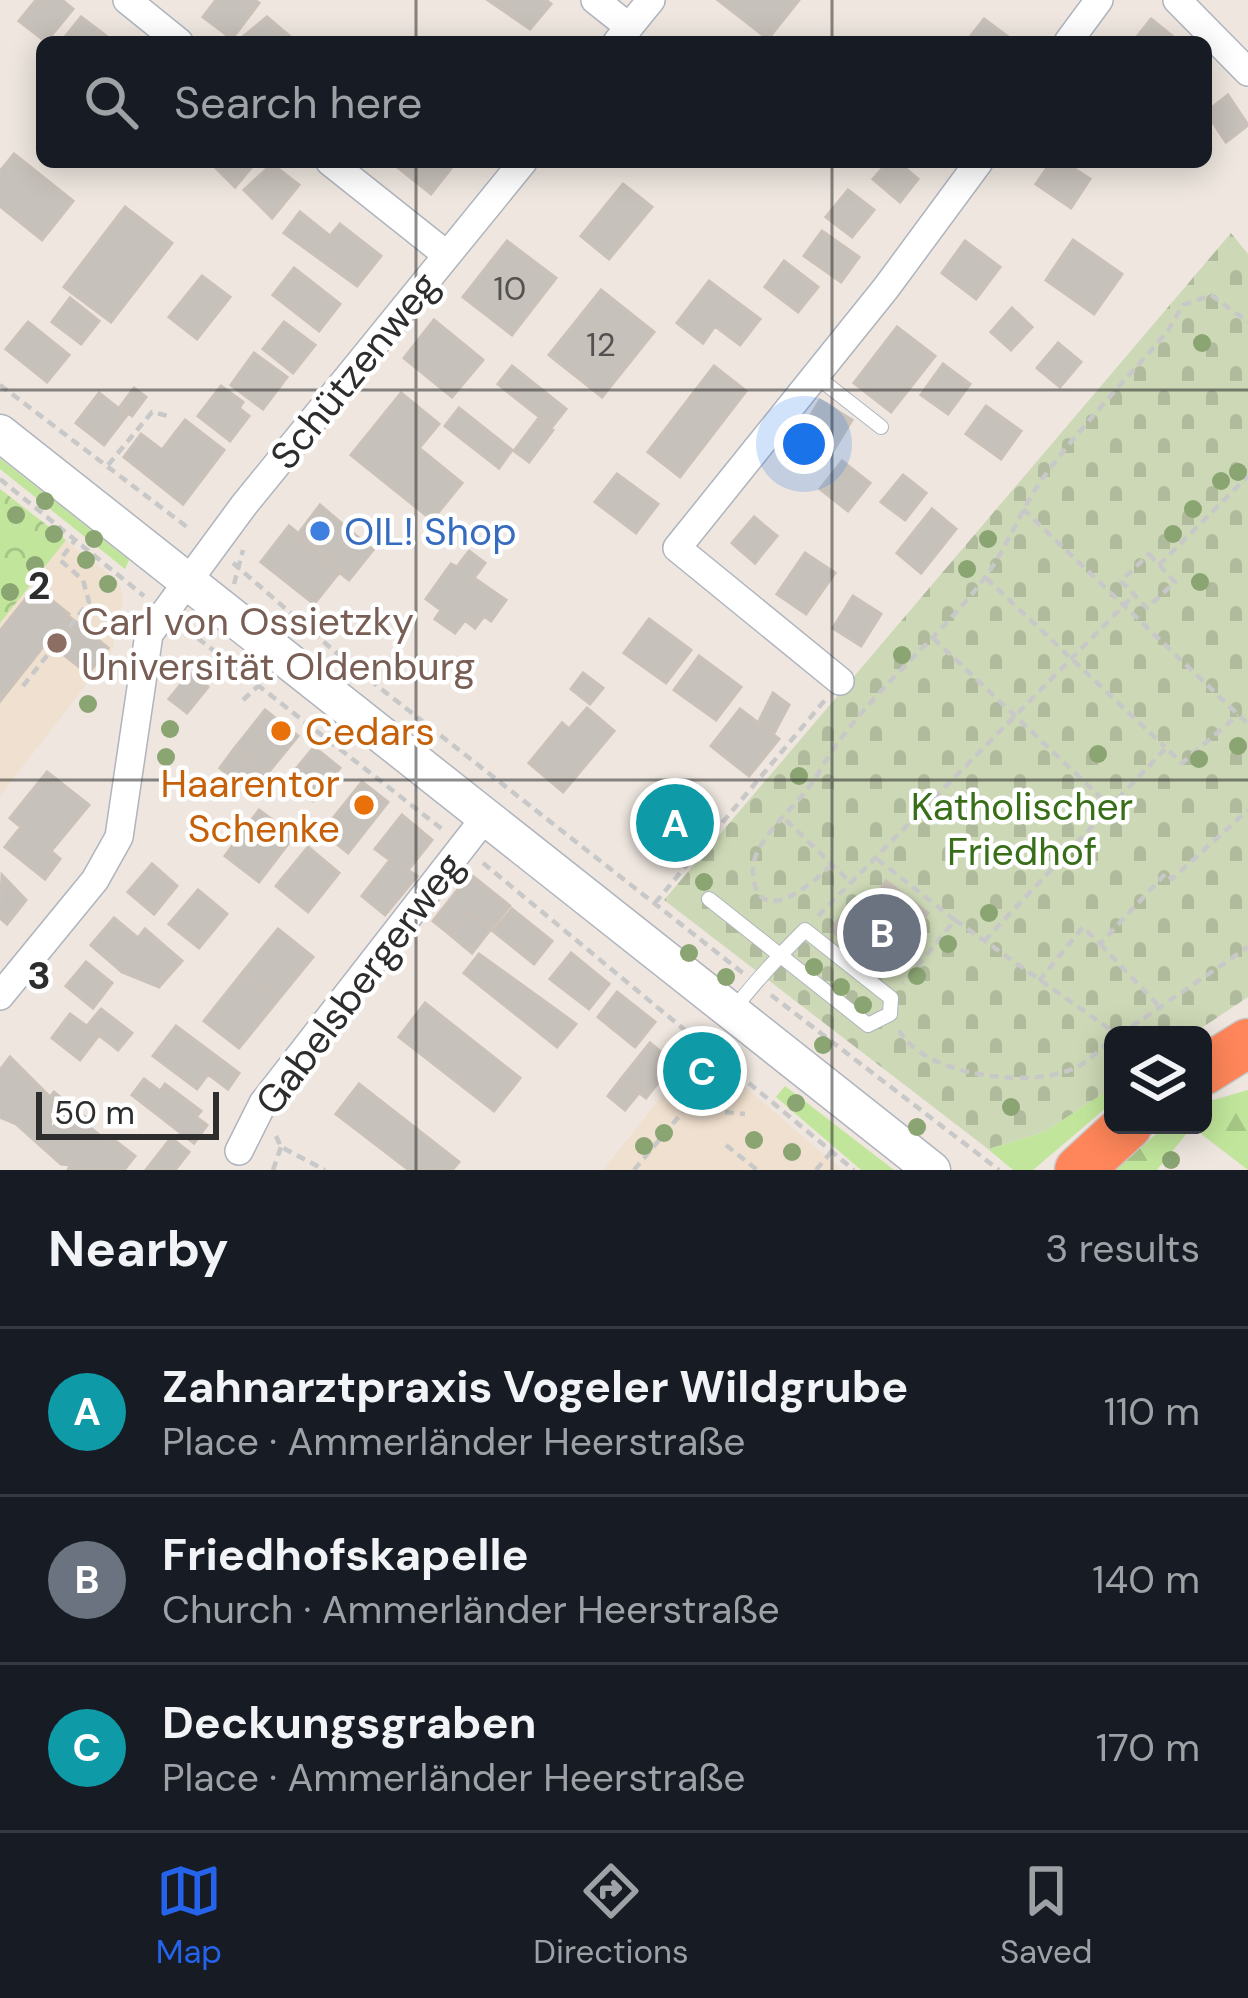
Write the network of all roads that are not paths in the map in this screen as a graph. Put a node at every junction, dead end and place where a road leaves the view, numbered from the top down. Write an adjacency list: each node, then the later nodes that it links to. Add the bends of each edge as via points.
1 (127, 0): 7 (street)
2 (595, 0): 6 (street)
3 (651, 0): 6 (street)
4 (1099, 0): 8 (street)
5 (1177, 0): 9 (street)
6 (623, 35)
7 (172, 36)
8 (1072, 36)
9 (1248, 72)
10 (337, 168): 13 (street)
11 (518, 168): 13 (street, Schützenweg)
12 (974, 168): 14 (street)
13 (446, 255): 17 (street, Schützenweg)
14 (816, 376): 15 (lane); 18 (street, via 676,548)
15 (880, 427)
16 (0, 434): 17 (street)
17 (188, 581): 19 (street); 22 (street, Schützenweg, via 144,650 126,805 112,851)
18 (840, 681)
19 (473, 832): 23 (street, via 642,918); 29 (street, Gabelsbergerweg, via 262,1103)
20 (709, 899): 21 (lane)
21 (778, 957): 21 (lane, via 868,1025 890,1014 891,998 805,930); 23 (lane)
22 (0, 996)
23 (732, 1012): 30 (street)
24 (1248, 1043): 25 (highway)
25 (1212, 1069)
26 (1248, 1072): 27 (highway)
27 (1212, 1074)
28 (1118, 1134): 31 (highway)
29 (239, 1150)
30 (932, 1170)
31 (1079, 1170)

